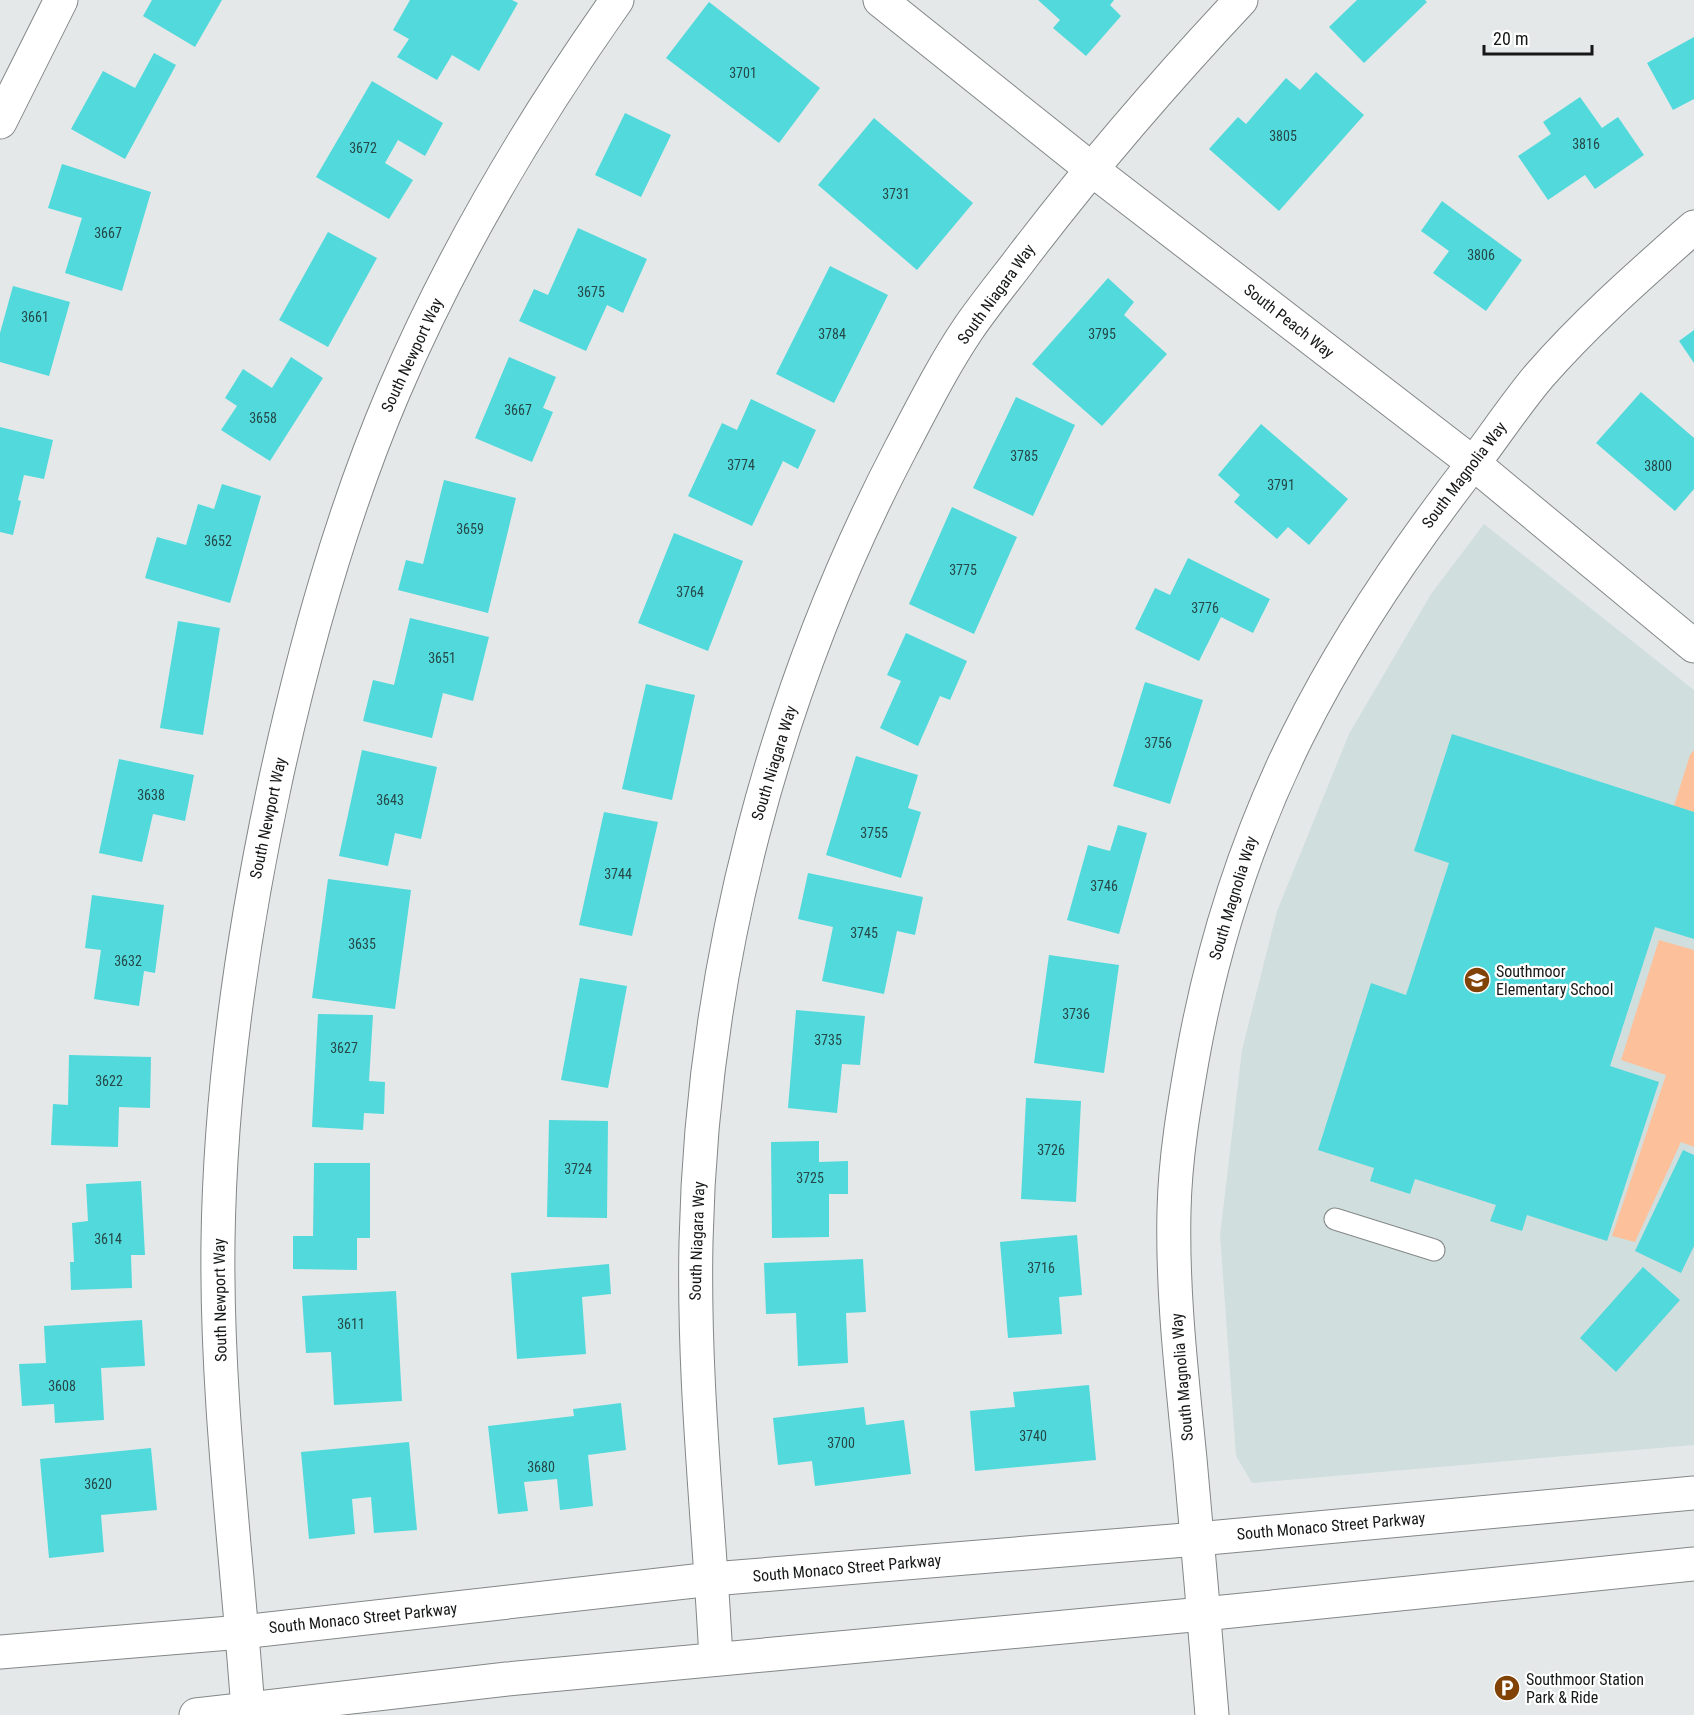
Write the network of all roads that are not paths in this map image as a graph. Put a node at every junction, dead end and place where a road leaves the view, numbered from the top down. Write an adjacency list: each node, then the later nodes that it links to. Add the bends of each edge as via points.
1 (61, 0): 5 (street)
2 (617, 0): 17 (street, South Newport Way, via 530,132 466,242 394,389 344,518 298,678 260,849 236,991 221,1156 219,1338)
3 (880, 0): 6 (street, South Peach Way)
4 (1241, 0): 6 (street, South Niagara Way)
5 (0, 122)
6 (1090, 168): 8 (street, South Peach Way); 15 (street, South Niagara Way, via 967,329 924,405 871,506 820,627 771,764 732,919 704,1107 695,1309)
7 (1694, 227): 8 (street, South Magnolia Way, via 1636,278 1539,376)
8 (1473, 463): 9 (street, South Peach Way); 13 (street, South Magnolia Way, via 1375,598 1301,724 1243,860 1207,984 1180,1130 1174,1208 1176,1307)
9 (1694, 646)
10 (1335, 1219): 11 (lane)
11 (1434, 1250)
12 (1694, 1493): 13 (street, South Monaco Street Parkway)
13 (1197, 1539): 15 (street, South Monaco Street Parkway); 16 (street, South Magnolia Way)
14 (1694, 1564): 16 (street)
15 (712, 1579): 17 (street, South Monaco Street Parkway); 19 (street, South Niagara Way)
16 (1203, 1614): 19 (street); 22 (street, South Magnolia Way)
17 (242, 1632): 18 (street, South Monaco Street Parkway); 20 (street, South Newport Way)
18 (0, 1652)
19 (716, 1659): 20 (street)
20 (248, 1710): 21 (street)
21 (196, 1715)
22 (1212, 1715)

